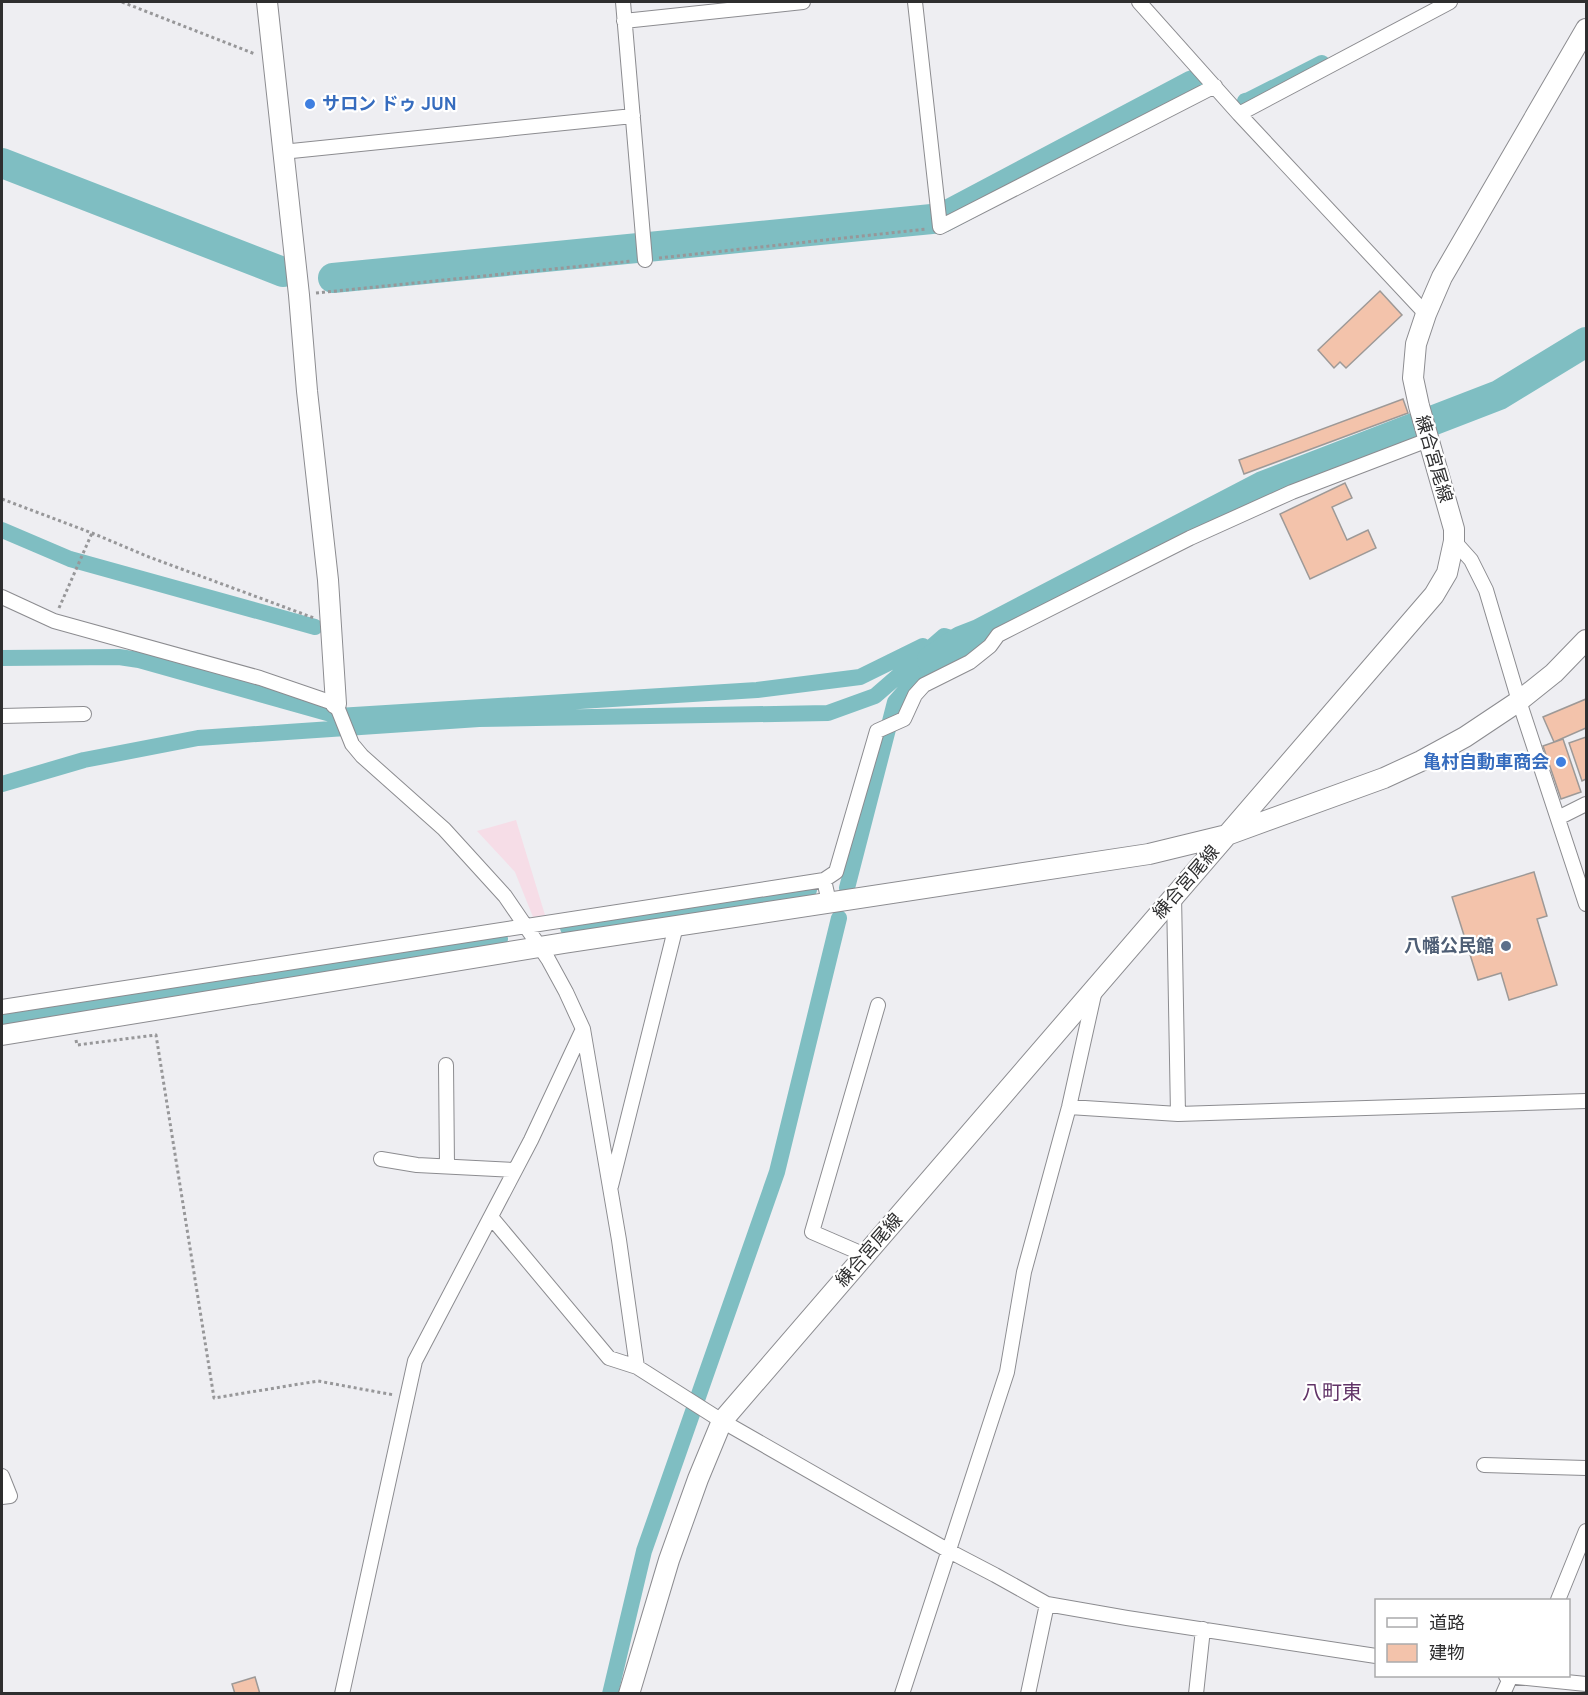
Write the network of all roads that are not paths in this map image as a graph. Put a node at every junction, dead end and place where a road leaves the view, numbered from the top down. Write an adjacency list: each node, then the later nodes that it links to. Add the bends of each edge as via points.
1 (267, 2): 12 (street)
2 (623, 2): 7 (street)
3 (802, 2): 7 (street)
4 (915, 2): 9 (street, via 940,227)
5 (1138, 2): 9 (street)
6 (1450, 2): 10 (street)
7 (624, 21): 11 (street)
8 (1587, 29): 14 (street, 練合宮尾線, via 1442,277)
9 (1215, 86): 10 (street)
10 (1239, 114): 14 (street)
11 (633, 116): 12 (street); 13 (street)
12 (282, 152): 20 (street, via 332,624)
13 (645, 260)
14 (1426, 314): 15 (street, 練合宮尾線, via 1416,344 1413,378)
15 (1428, 440): 16 (street, 練合宮尾線); 26 (street, via 1292,492 1190,538 998,635 970,662 924,685 904,719 877,731 836,872)
16 (1454, 541): 19 (street, via 1472,561 1486,590); 25 (street, 練合宮尾線, via 1447,573 1434,595)
17 (2, 597): 20 (street, via 54,621 260,678)
18 (1587, 640): 19 (street)
19 (1519, 701): 24 (street); 25 (street, via 1421,761)
20 (337, 708): 31 (street, via 352,744 362,756 444,829 505,896)
21 (84, 714): 22 (street)
22 (2, 716)
23 (1587, 804): 24 (street)
24 (1558, 818): 29 (street)
25 (1227, 836): 27 (street, 練合宮尾線); 28 (street, via 1149,854)
26 (824, 880): 28 (street); 31 (street)
27 (1174, 895): 33 (street, 練合宮尾線); 41 (street)
28 (829, 902): 30 (street)
29 (1587, 904)
30 (676, 926): 32 (street); 45 (street)
31 (526, 927): 32 (street); 35 (street)
32 (540, 947): 36 (street); 37 (street)
33 (1095, 989): 40 (street); 47 (street, 練合宮尾線)
34 (878, 1005): 47 (street, via 812,1232)
35 (2, 1007)
36 (582, 1029): 44 (street); 45 (street)
37 (2, 1035)
38 (446, 1065): 43 (street)
39 (1587, 1101): 41 (street)
40 (1069, 1107): 41 (street); 55 (street, via 1024,1272 1007,1372)
41 (1178, 1114)
42 (381, 1159): 43 (street)
43 (447, 1166): 44 (street)
44 (515, 1170): 46 (street)
45 (610, 1190): 48 (street)
46 (491, 1217): 48 (street, via 609,1358); 63 (street, via 415,1361)
47 (865, 1255): 49 (street, 練合宮尾線)
48 (638, 1367): 49 (street)
49 (722, 1421): 55 (street); 64 (street, 練合宮尾線, via 669,1560)
50 (1484, 1465): 51 (street)
51 (1587, 1468)
52 (2, 1476): 53 (street, via 10,1496)
53 (2, 1497)
54 (1587, 1531): 56 (street)
55 (949, 1551): 57 (street); 65 (street)
56 (1558, 1599)
57 (1047, 1604): 58 (street); 66 (street)
58 (1203, 1629): 59 (street); 67 (street)
59 (1375, 1656)
60 (1511, 1677): 68 (street)
61 (1526, 1677): 62 (street)
62 (1587, 1684)
63 (342, 1694)
64 (628, 1694)
65 (902, 1694)
66 (1028, 1694)
67 (1196, 1694)
68 (1503, 1694)

